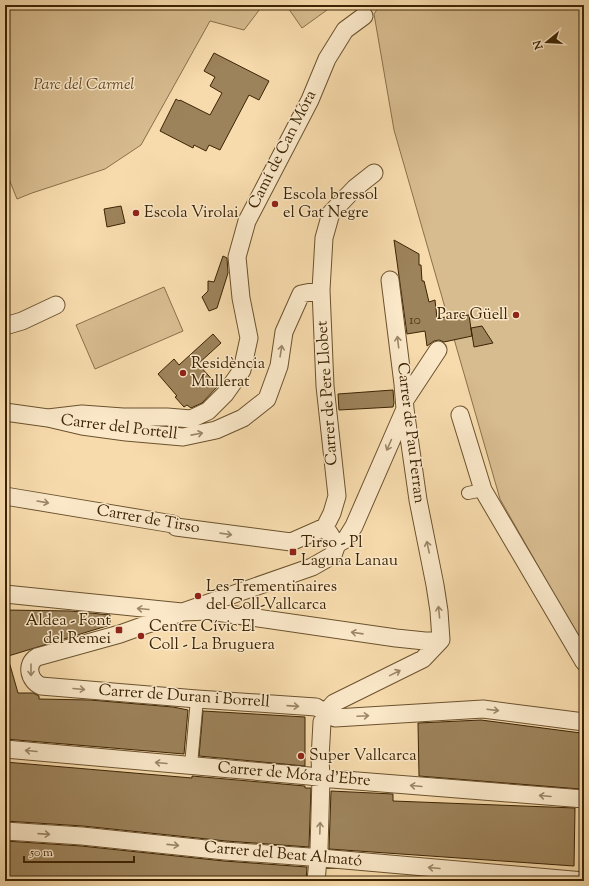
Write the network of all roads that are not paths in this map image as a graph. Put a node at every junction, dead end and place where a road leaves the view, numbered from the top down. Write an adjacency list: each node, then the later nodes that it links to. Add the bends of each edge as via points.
1 (364, 16): 11 (street, Camí de Can Móra, via 345,30 327,59 310,100 247,221 237,257 241,298 249,338 242,370 225,394 208,411 191,419 82,414)
2 (374, 173): 4 (street, via 331,213 324,238)
3 (390, 280): 8 (street, Carrer de Pau Ferran, one-way to 3)
4 (321, 290): 11 (street, Carrer del Portell, one-way to 4, via 156,439 183,437 216,430 243,418 267,399 279,366 284,332 301,294); 13 (street, Carrer de Pere Llobet, via 325,386 337,496)
5 (56, 305): 6 (street)
6 (5, 326)
7 (438, 350): 8 (street)
8 (405, 404): 14 (street, one-way to 14, via 354,526 346,539); 17 (street, Carrer de Pau Ferran, one-way to 8, via 435,586 418,500)
9 (5, 412): 11 (street, Carrer del Portell)
10 (460, 415): 18 (street, via 476,492)
11 (48, 418)
12 (5, 496): 13 (street, Carrer de Tirso, one-way to 13, via 173,524 176,527 291,542)
13 (325, 527): 14 (street)
14 (337, 544): 16 (street, via 333,555 312,567)
15 (5, 594): 16 (street, one-way to 15)
16 (182, 612): 17 (street, one-way to 16, via 396,638 210,611); 19 (street, Carrer de Duran i Borrell, one-way to 19, via 120,634 35,658 30,666 30,672 35,684 41,686)
17 (441, 640): 20 (street, one-way to 17, via 334,703 423,659)
18 (584, 662)
19 (197, 699): 20 (street, Carrer de Duran i Borrell, one-way to 20, via 316,707); 23 (street)
20 (326, 712): 21 (street, Carrer de Duran i Borrell, one-way to 21, via 335,718 483,709); 24 (street, via 322,722)
21 (584, 722)
22 (5, 749): 23 (street, Carrer de Móra d'Ebre, one-way to 22)
23 (191, 766): 24 (street, Carrer de Móra d'Ebre)
24 (321, 777): 25 (street, Carrer de Móra d'Ebre, one-way to 24); 27 (street, one-way to 24)
25 (584, 799)
26 (5, 831): 27 (street, Carrer del Beat Almató, one-way to 27)
27 (317, 858): 28 (street); 29 (street, Carrer del Beat Almató, one-way to 27)
28 (316, 881)
29 (584, 881)

